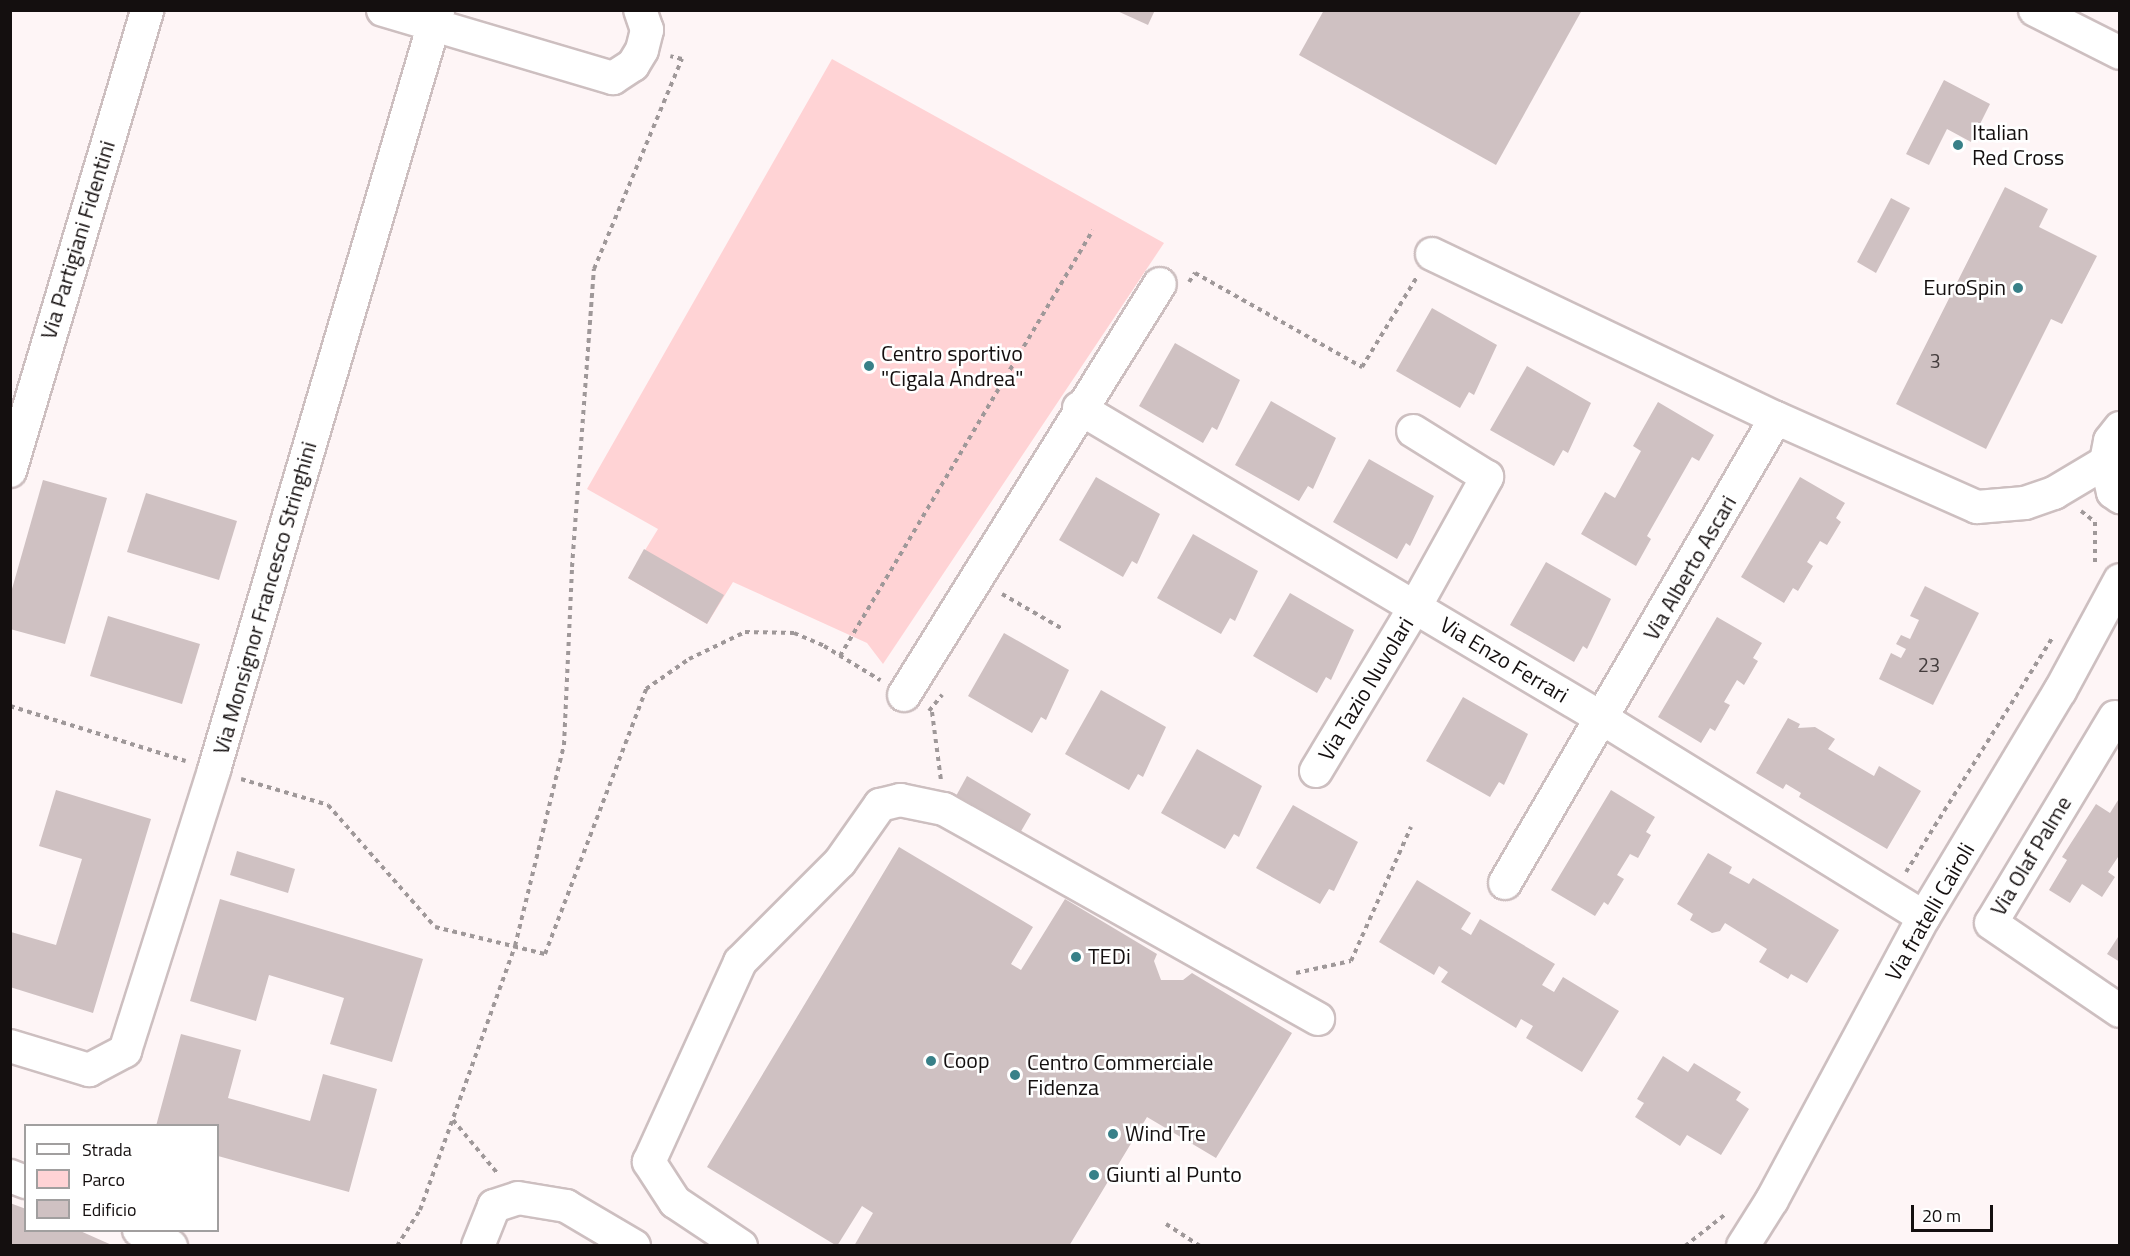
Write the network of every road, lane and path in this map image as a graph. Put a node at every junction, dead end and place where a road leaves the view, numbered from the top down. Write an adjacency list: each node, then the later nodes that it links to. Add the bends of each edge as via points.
1 (147, 10): 16 (street, Via Partigiani Fidentini)
2 (382, 10): 5 (street)
3 (640, 10): 7 (street, via 647,30)
4 (2035, 10): 6 (street)
5 (436, 18): 7 (street, via 613,78 633,65); 33 (street, Via Monsignor Francesco Stringhini)
6 (2115, 49)
7 (642, 50): 40 (path, via 682,59 594,269 572,567 564,746)
8 (1093, 230): 26 (path)
9 (1432, 254): 10 (path, via 1362,367 1195,273); 12 (street)
10 (1171, 288): 11 (street)
11 (1079, 408): 23 (street, Via Enzo Ferrari); 28 (street)
12 (1776, 417): 17 (street, via 1977,507 2025,503); 32 (street, Via Alberto Ascari)
13 (2120, 428): 15 (street, via 2110,441)
14 (1413, 431): 23 (street, Via Tazio Nuvolari, via 1487,477)
15 (2106, 462): 17 (street); 18 (street, via 2108,478)
16 (10, 471)
17 (2054, 493): 18 (street); 19 (path, via 2063,506 2076,507 2095,522)
18 (2119, 497)
19 (2107, 575): 39 (street, Via fratelli Cairoli, via 2060,691)
20 (1008, 584): 21 (path)
21 (1002, 594): 22 (path); 24 (path)
22 (996, 604)
23 (1416, 607): 32 (street, Via Enzo Ferrari); 34 (street, Via Tazio Nuvolari)
24 (1061, 628)
25 (2058, 629): 38 (path)
26 (840, 656): 28 (path); 40 (path, via 795,633 745,632 689,659 646,689 545,954)
27 (944, 692): 30 (path)
28 (904, 695): 30 (path)
29 (10, 706): 33 (path)
30 (932, 712): 35 (path)
31 (2115, 717): 42 (street, Via Olaf Palme, via 1991,923)
32 (1603, 720): 37 (street, Via Alberto Ascari); 38 (street, Via Enzo Ferrari)
33 (214, 770): 40 (path, via 328,805 435,927); 44 (street, Via Monsignor Francesco Stringhini, via 125,1051 89,1070)
34 (1316, 771)
35 (944, 809): 41 (street); 53 (street, via 900,800 880,805 840,862 740,962 649,1162 675,1202)
36 (1411, 827): 41 (path, via 1351,961)
37 (1505, 883)
38 (1891, 897): 39 (street, Via Enzo Ferrari)
39 (1924, 918): 55 (street, Via fratelli Cairoli, via 1772,1200)
40 (515, 946): 45 (path)
41 (1254, 983): 43 (street)
42 (2120, 1011)
43 (1318, 1019)
44 (10, 1046)
45 (452, 1119): 46 (path); 50 (path, via 420,1210)
46 (518, 1198): 51 (street, via 494,1206); 52 (street, via 566,1206)
47 (1166, 1224): 54 (path)
48 (143, 1232): 49 (street)
49 (171, 1245)
50 (397, 1245)
51 (478, 1245)
52 (634, 1245)
53 (741, 1245)
54 (1200, 1245)
55 (1743, 1245)

